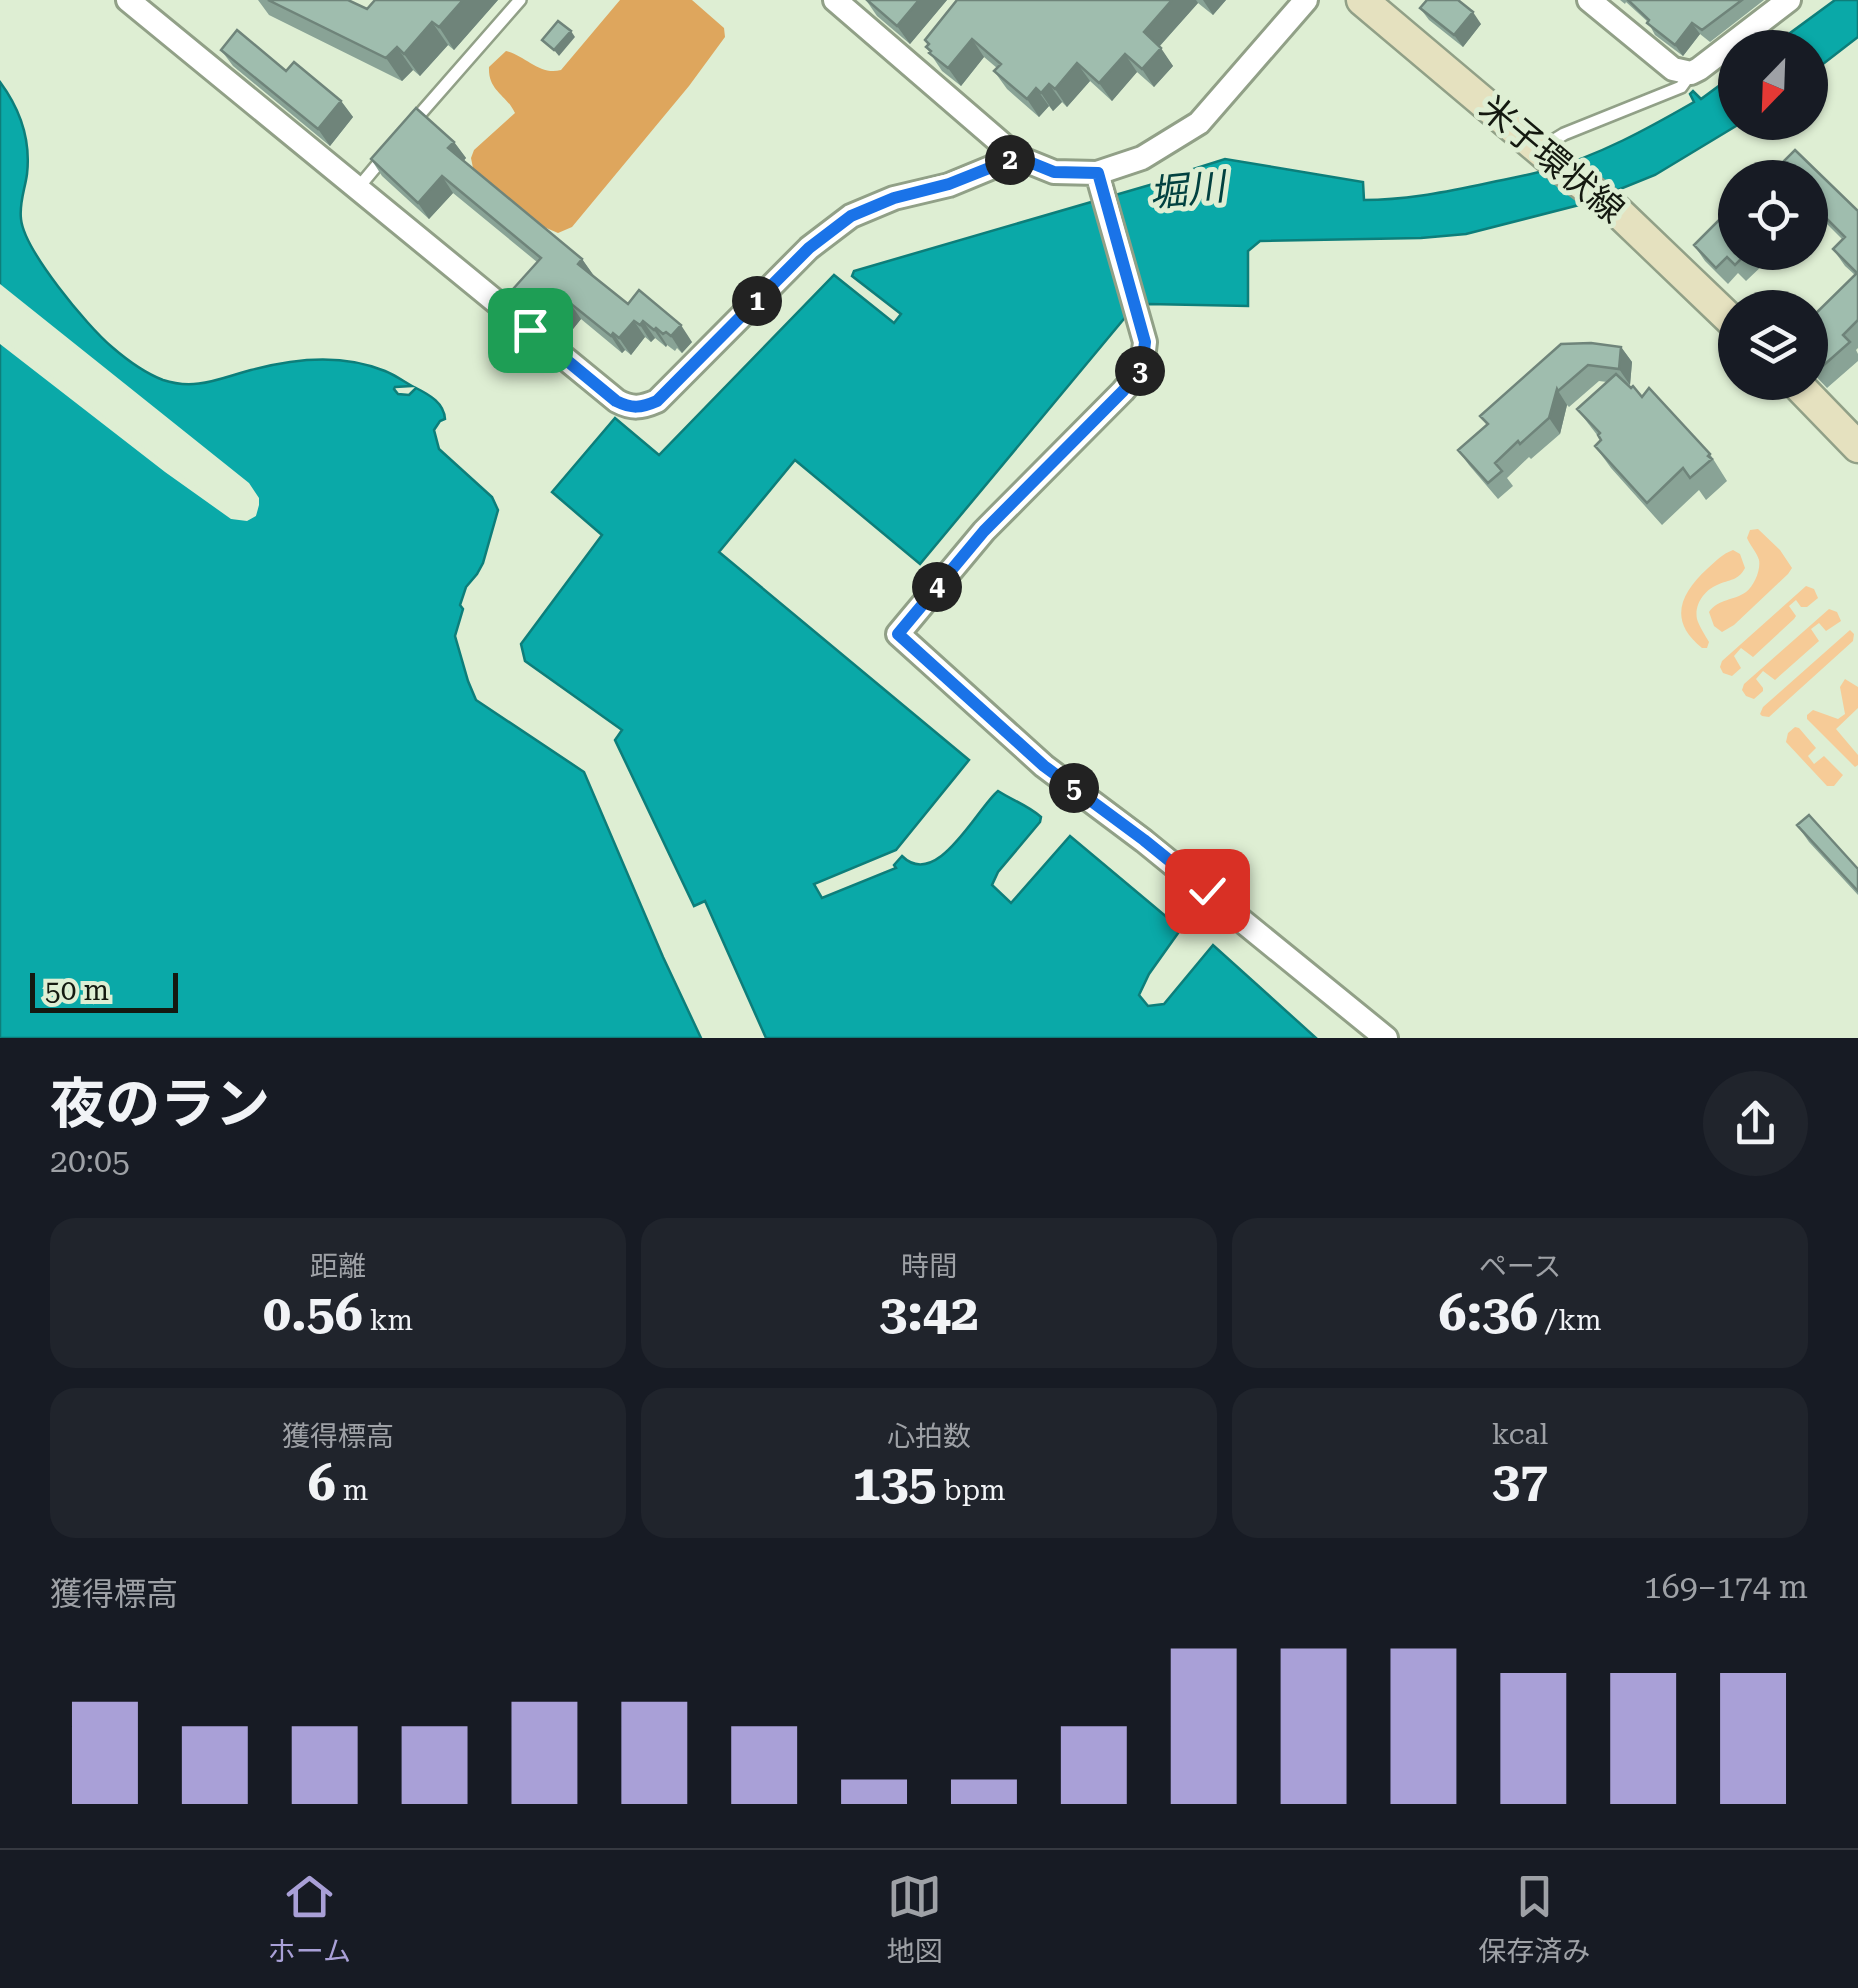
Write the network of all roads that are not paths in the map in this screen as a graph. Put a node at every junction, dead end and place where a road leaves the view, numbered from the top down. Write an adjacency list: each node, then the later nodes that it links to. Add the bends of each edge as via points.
1 (128, 0): 15 (street)
2 (520, 0): 10 (lane)
3 (834, 0): 8 (street)
4 (1306, 0): 14 (street, via 1200,124)
5 (1362, 0): 13 (main road, 米子環状線)
6 (1589, 0): 9 (street, via 1673,69)
7 (1789, 0): 9 (street)
8 (861, 8): 12 (street)
9 (1691, 73): 13 (lane, via 1681,87 1564,134)
10 (409, 127)
11 (396, 142): 15 (lane)
12 (1017, 157): 14 (street); 15 (street, via 851,216 642,408 616,401)
13 (1550, 158): 16 (main road, 米子環状線, via 1616,210)
14 (1100, 182): 19 (street, via 1145,342 1142,368 984,531 898,634 1044,766)
15 (358, 188)
16 (1718, 308)
17 (1812, 400): 18 (main road)
18 (1858, 447)
19 (1386, 1038)

